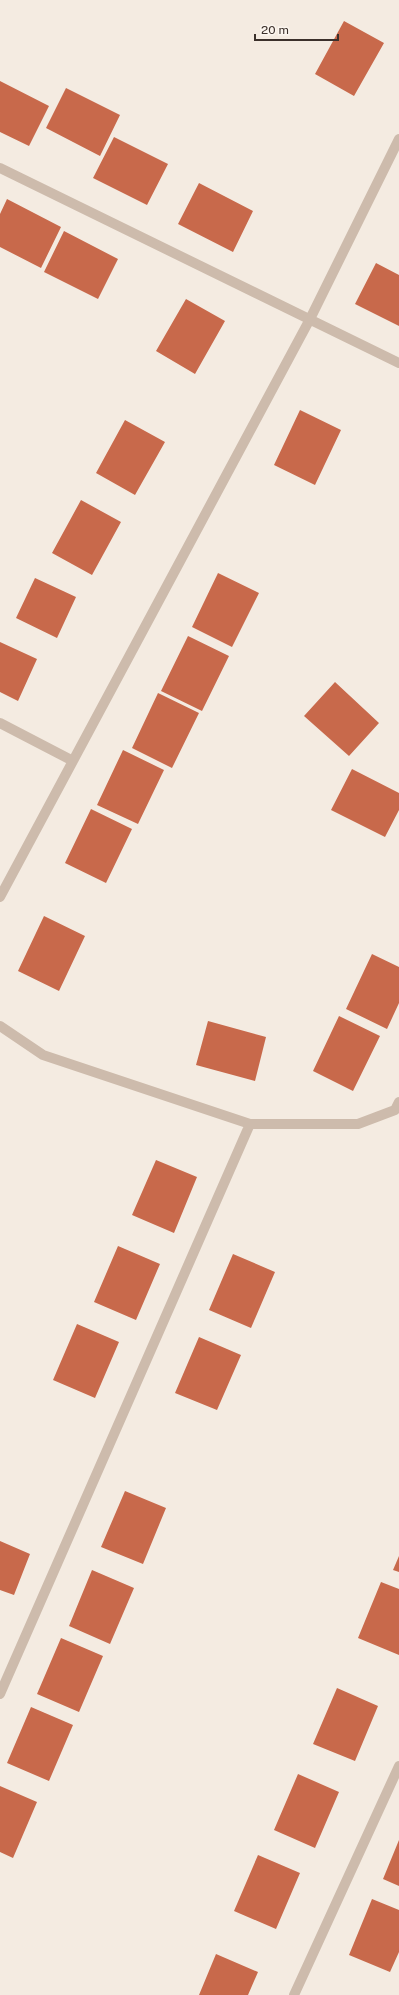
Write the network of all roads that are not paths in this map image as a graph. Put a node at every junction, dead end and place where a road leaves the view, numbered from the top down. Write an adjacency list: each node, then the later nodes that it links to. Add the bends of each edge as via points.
1 (399, 139): 3 (street)
2 (0, 168): 3 (street)
3 (310, 319): 4 (street); 6 (street)
4 (399, 363)
5 (0, 723): 6 (street)
6 (73, 761): 7 (street)
7 (0, 897)
8 (0, 1026): 10 (street, via 43,1056)
9 (399, 1102): 10 (street, via 395,1110 358,1124)
10 (250, 1124): 11 (street)
11 (0, 1694)
12 (399, 1766): 13 (street)
13 (294, 1995)

